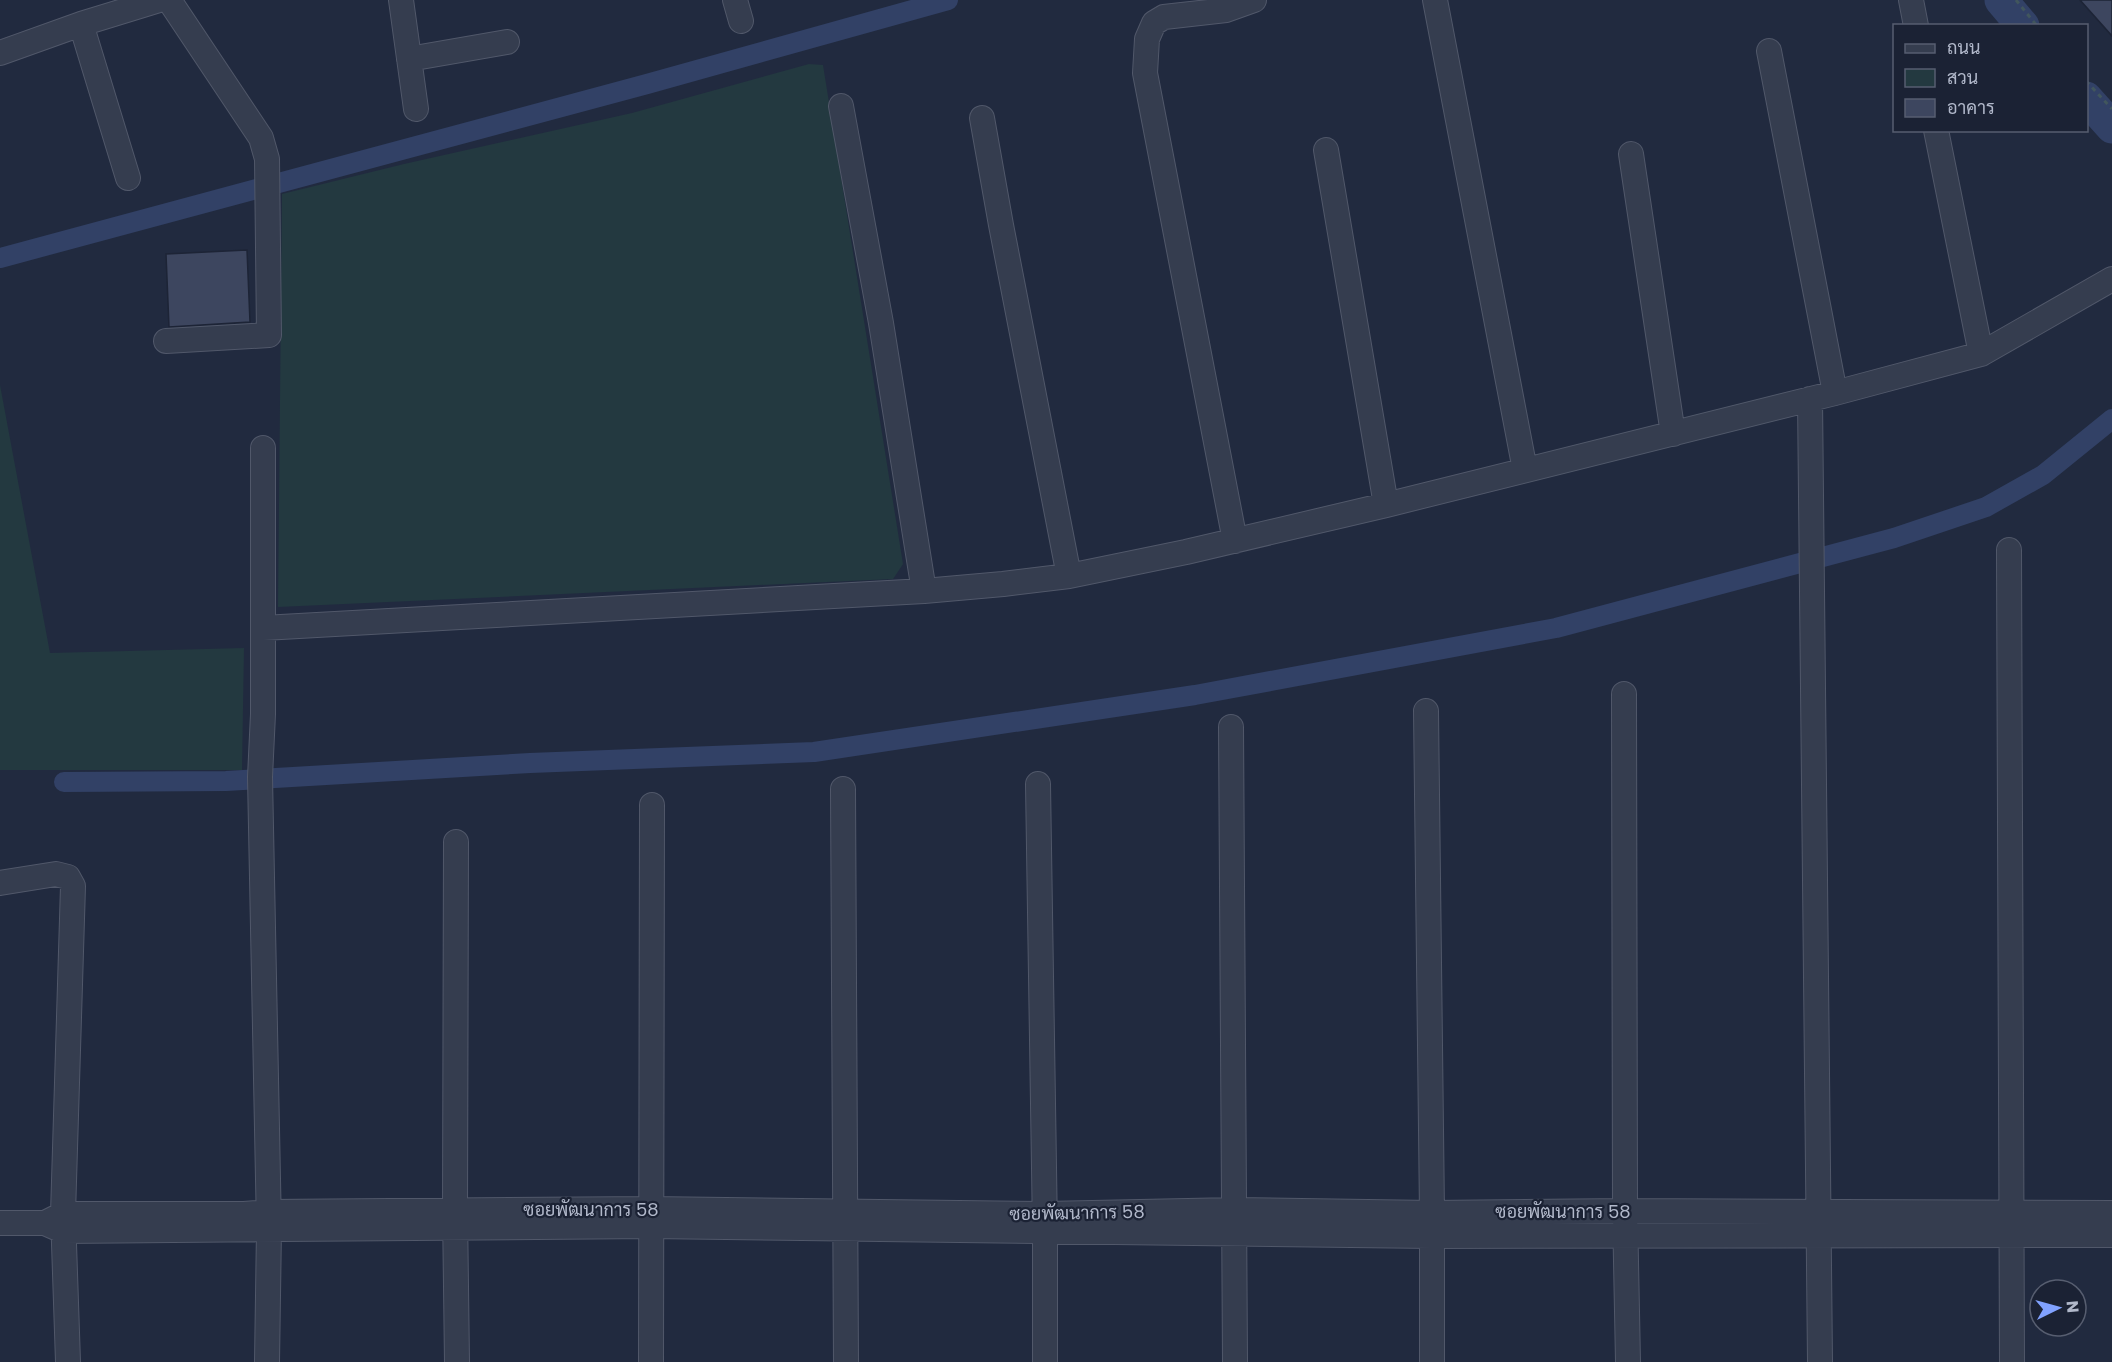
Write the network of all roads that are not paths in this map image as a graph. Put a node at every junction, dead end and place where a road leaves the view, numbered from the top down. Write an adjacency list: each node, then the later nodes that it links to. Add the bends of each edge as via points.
1 (159, 0): 7 (street)
2 (169, 0): 21 (street, via 261,138 267,159 269,335)
3 (401, 0): 12 (street)
4 (1254, 0): 29 (street, via 1226,10 1164,17 1154,23 1147,39 1145,73)
5 (1435, 0): 27 (street)
6 (1911, 0): 8 (street)
7 (81, 24): 11 (street); 19 (street)
8 (1916, 24)
9 (507, 42): 12 (street)
10 (1769, 51): 23 (street)
11 (0, 53)
12 (409, 59): 14 (street)
13 (841, 106): 32 (street)
14 (416, 109)
15 (982, 118): 31 (street)
16 (1936, 132): 22 (street)
17 (1326, 150): 28 (street)
18 (1631, 154): 25 (street)
19 (128, 178)
20 (2112, 279): 22 (street)
21 (166, 341)
22 (1980, 354): 23 (street)
23 (1835, 393): 24 (street)
24 (1810, 399): 25 (street); 54 (street)
25 (1673, 434): 27 (street)
26 (263, 448): 33 (street)
27 (1525, 470): 28 (street)
28 (1386, 505): 29 (street)
29 (1235, 540): 31 (street)
30 (2009, 550): 52 (street)
31 (1069, 576): 32 (street)
32 (924, 591): 33 (street)
33 (263, 628): 47 (street, via 260,777)
34 (1624, 694): 42 (street)
35 (1426, 711): 53 (street)
36 (1231, 727): 48 (street)
37 (1038, 784): 51 (street)
38 (843, 789): 46 (street)
39 (652, 805): 44 (street)
40 (456, 842): 45 (street)
41 (0, 883): 50 (street, via 56,874 68,877 73,886)
42 (1625, 1211): 53 (street, ซอยพัฒนาการ 58); 54 (street, ซอยพัฒนาการ 58); 56 (street)
43 (2112, 1213): 52 (street, ซอยพัฒนาการ 58)
44 (650, 1217): 45 (street, ซอยพัฒนาการ 58); 46 (street, ซอยพัฒนาการ 58); 60 (street)
45 (455, 1219): 47 (street, ซอยพัฒนาการ 58); 59 (street)
46 (845, 1220): 51 (street, ซอยพัฒนาการ 58); 61 (street)
47 (269, 1221): 50 (street, ซอยพัฒนาการ 58, via 244,1214); 58 (street)
48 (1235, 1221): 51 (street, ซอยพัฒนาการ 58); 53 (street, ซอยพัฒนาการ 58); 63 (street)
49 (0, 1223): 50 (street, ซอยพัฒนาการ 58)
50 (57, 1223): 57 (street)
51 (1045, 1223): 62 (street)
52 (2013, 1223): 54 (street, ซอยพัฒนาการ 58); 55 (street, ซอยพัฒนาการ 58); 67 (street)
53 (1432, 1224): 56 (street, ซอยพัฒนาการ 58); 64 (street)
54 (1819, 1224): 56 (street, ซอยพัฒนาการ 58); 66 (street)
55 (2112, 1235)
56 (1626, 1237): 65 (street)
57 (68, 1362)
58 (267, 1362)
59 (457, 1362)
60 (651, 1362)
61 (846, 1362)
62 (1045, 1362)
63 (1236, 1362)
64 (1432, 1362)
65 (1628, 1362)
66 (1820, 1362)
67 (2012, 1362)

